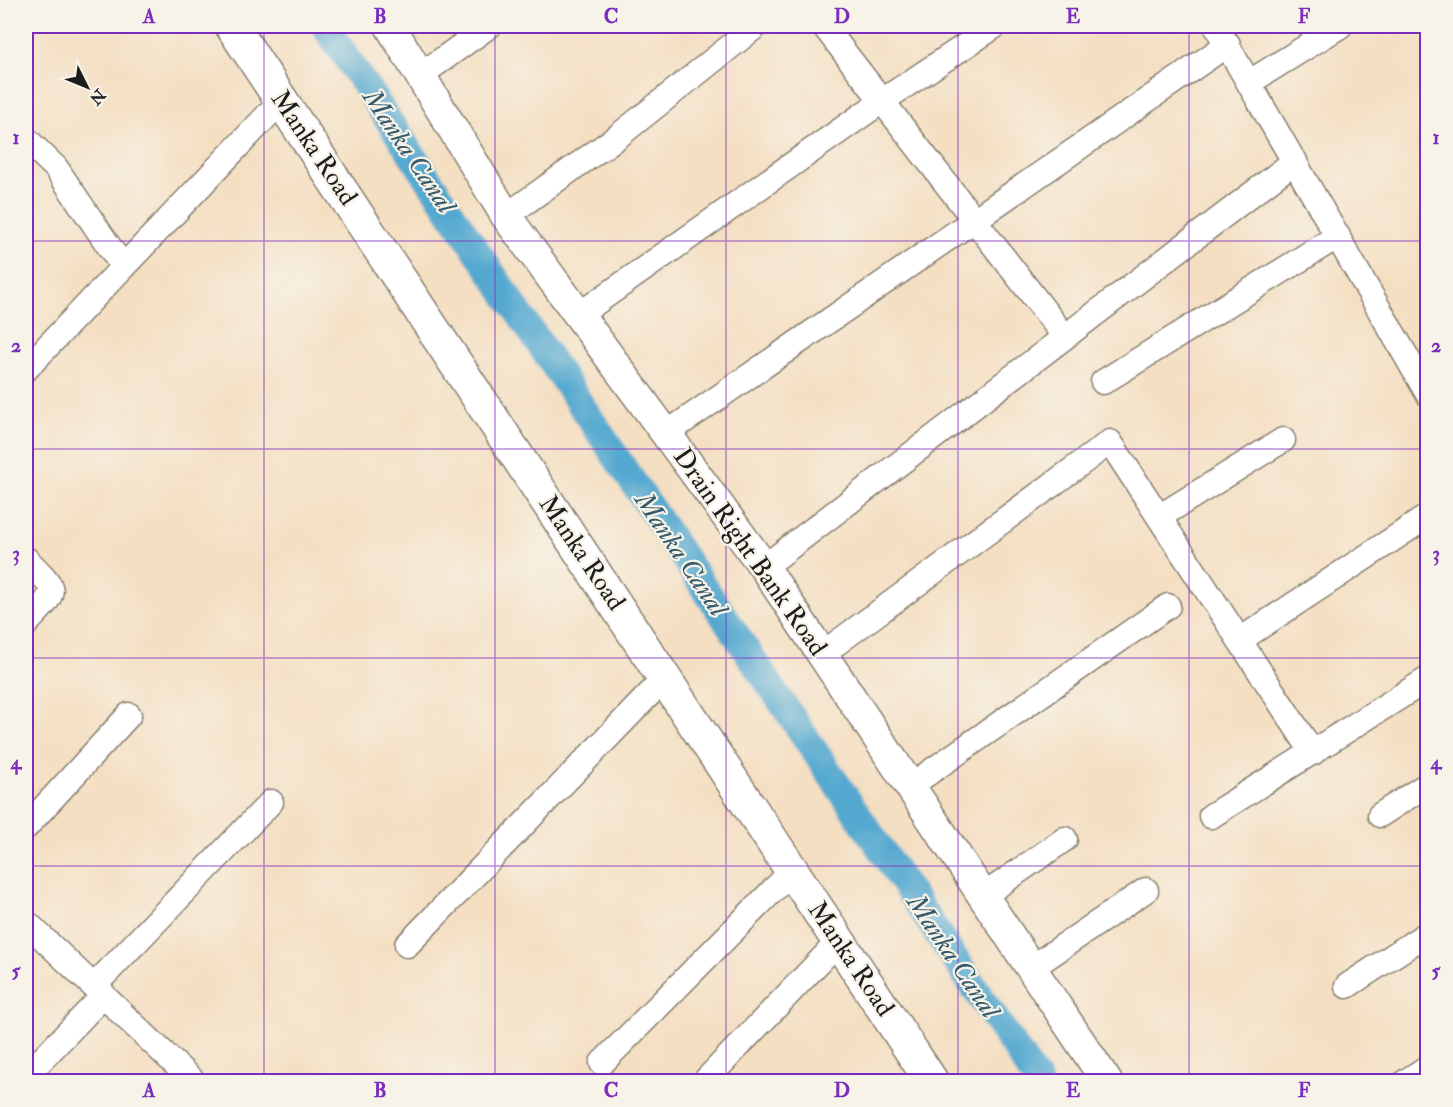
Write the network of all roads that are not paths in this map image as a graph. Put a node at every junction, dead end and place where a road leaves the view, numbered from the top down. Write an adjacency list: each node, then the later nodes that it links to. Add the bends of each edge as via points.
1 (232, 26): 11 (main road, Manka Road)
2 (390, 26): 9 (street, Drain Right Bank Road)
3 (489, 26): 9 (street)
4 (756, 26): 15 (street, via 617,137)
5 (824, 26): 12 (street)
6 (995, 26): 12 (street)
7 (1340, 26): 10 (street)
8 (1222, 35): 10 (street); 16 (street)
9 (422, 74): 15 (street, Drain Right Bank Road)
10 (1250, 82): 14 (street)
11 (282, 100): 18 (street); 34 (main road, Manka Road)
12 (882, 101): 16 (street); 19 (street)
13 (26, 139): 18 (street, via 56,168)
14 (1295, 161): 17 (street); 20 (street)
15 (506, 216): 19 (street, Drain Right Bank Road)
16 (975, 220): 20 (street); 24 (street)
17 (1338, 236): 22 (street); 23 (street)
18 (123, 267): 21 (street)
19 (580, 314): 24 (street, Drain Right Bank Road)
20 (1065, 337): 29 (street)
21 (26, 369)
22 (1423, 379)
23 (1103, 382)
24 (667, 433): 29 (street, Drain Right Bank Road)
25 (1283, 440): 27 (street)
26 (1428, 516): 32 (street)
27 (1159, 517): 32 (street); 33 (street, via 1110,442)
28 (26, 559): 31 (street, via 50,583 52,591 49,600)
29 (764, 567): 33 (street, Drain Right Bank Road)
30 (1168, 606): 39 (street)
31 (26, 624)
32 (1240, 640): 37 (street)
33 (822, 654): 39 (street, Drain Right Bank Road)
34 (664, 678): 45 (main road, Manka Road); 51 (street)
35 (1428, 679): 37 (street)
36 (129, 715): 43 (street)
37 (1313, 753): 42 (street)
38 (1428, 784): 41 (street)
39 (910, 786): 47 (street, Drain Right Bank Road)
40 (271, 802): 54 (street)
41 (1380, 815)
42 (1211, 816)
43 (26, 827)
44 (1065, 839): 47 (street)
45 (792, 871): 50 (main road, Manka Road); 55 (street)
46 (1146, 890): 52 (street)
47 (983, 896): 52 (street, Drain Right Bank Road)
48 (26, 922): 54 (street)
49 (1428, 933): 53 (street)
50 (839, 941): 58 (main road, Manka Road); 60 (street)
51 (407, 945)
52 (1031, 968): 61 (street, Drain Right Bank Road)
53 (1347, 986)
54 (99, 990): 57 (street); 59 (street)
55 (602, 1064)
56 (1428, 1067): 62 (street)
57 (26, 1076)
58 (930, 1081)
59 (194, 1082)
60 (704, 1082)
61 (1107, 1082)
62 (1405, 1082)

